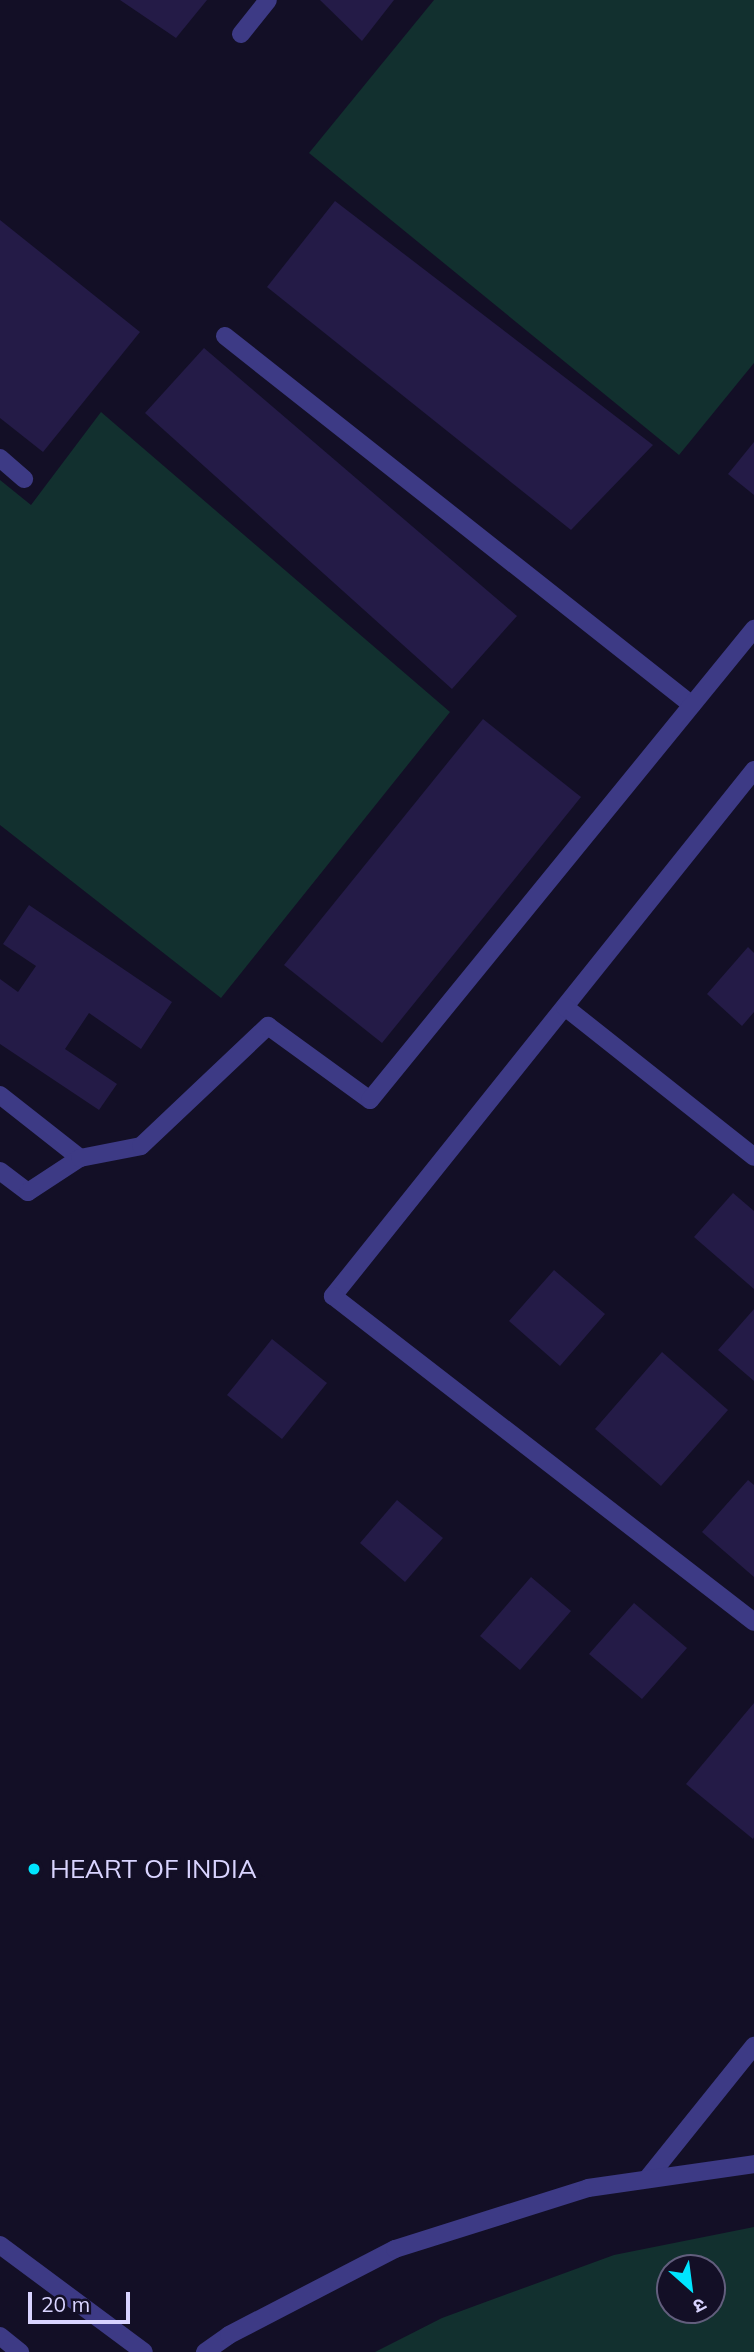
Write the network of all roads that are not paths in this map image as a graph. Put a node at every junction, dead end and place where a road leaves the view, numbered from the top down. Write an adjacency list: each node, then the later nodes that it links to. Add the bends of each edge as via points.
1 (268, 0): 2 (street)
2 (241, 34)
3 (225, 336): 7 (street)
4 (0, 458): 5 (street)
5 (24, 479)
6 (754, 629): 7 (street)
7 (692, 705): 12 (street, via 370,1100 268,1026 141,1146)
8 (754, 770): 9 (street)
9 (565, 1007): 11 (street); 14 (street, via 333,1296)
10 (0, 1094): 12 (street)
11 (754, 1157)
12 (80, 1158): 13 (street, via 27,1192)
13 (0, 1171)
14 (754, 1622)
15 (754, 2046): 17 (street)
16 (754, 2164): 17 (street)
17 (648, 2179): 22 (street, via 588,2188 396,2249 229,2335)
18 (0, 2245): 21 (street)
19 (0, 2336): 20 (street)
20 (20, 2352)
21 (144, 2352)
22 (205, 2352)

